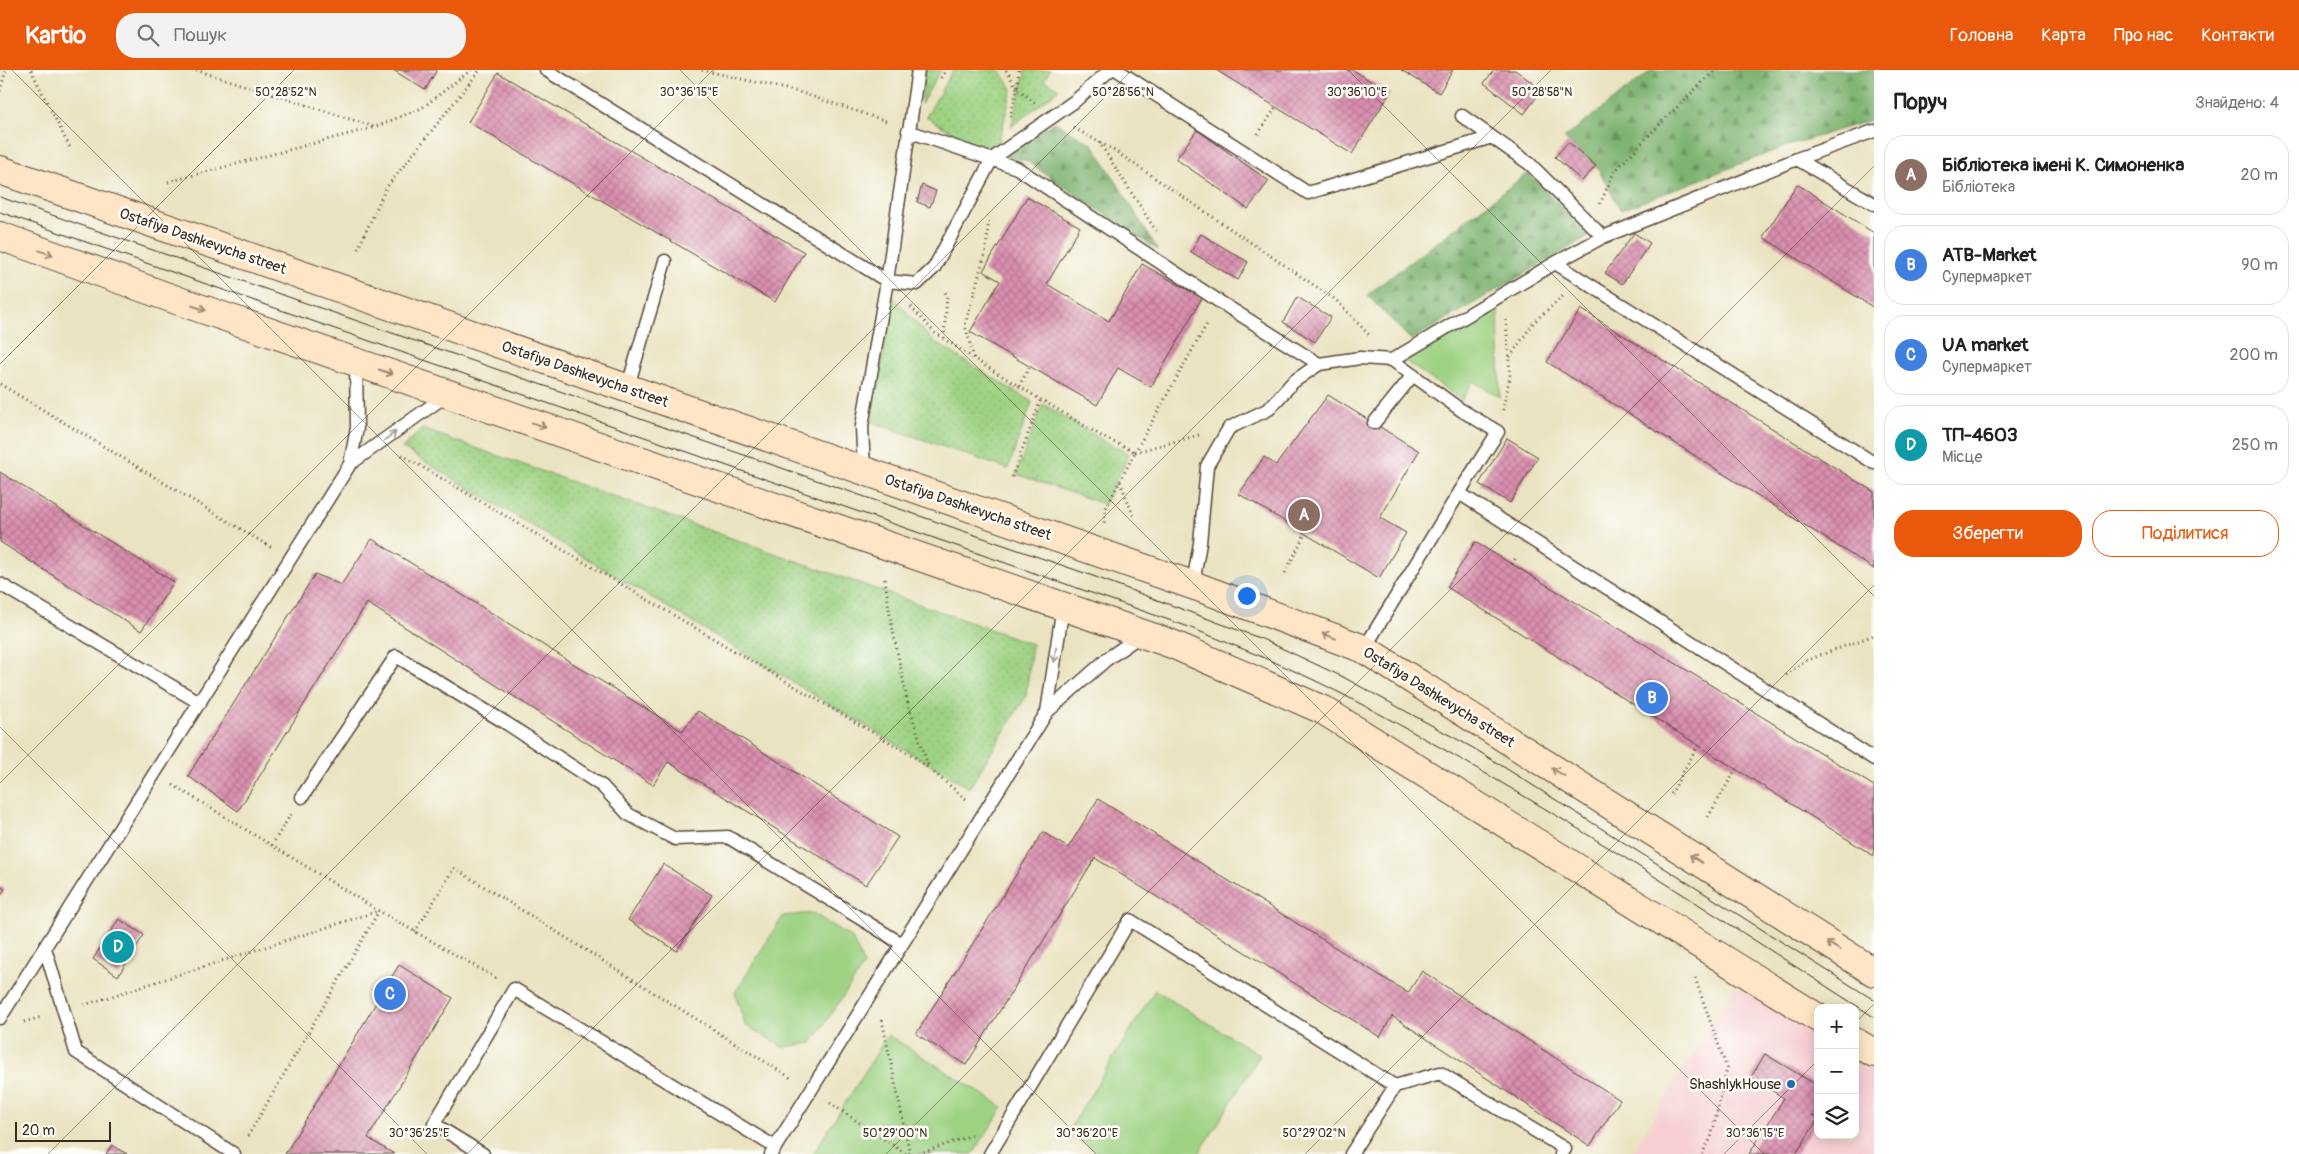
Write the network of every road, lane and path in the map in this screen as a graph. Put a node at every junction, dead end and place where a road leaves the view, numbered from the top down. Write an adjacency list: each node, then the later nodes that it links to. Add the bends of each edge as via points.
1 (6, 70): 15 (path)
2 (31, 70): 24 (path)
3 (196, 70): 19 (path)
4 (471, 70): 19 (path, via 422,108)
5 (480, 70): 36 (path, via 386,188)
6 (546, 70): 41 (lane)
7 (702, 70): 20 (path, via 799,92)
8 (918, 70): 20 (lane)
9 (1006, 70): 14 (path)
10 (1019, 70): 14 (path)
11 (1110, 70): 18 (lane)
12 (1117, 70): 25 (lane)
13 (1715, 70): 32 (path, via 1614,172)
14 (1017, 88): 18 (path)
15 (0, 91)
16 (1276, 107): 25 (path)
17 (1462, 116): 22 (lane)
18 (1053, 117): 23 (path); 26 (lane)
19 (375, 127): 29 (path)
20 (908, 131): 26 (lane); 41 (lane)
21 (1874, 131): 27 (lane)
22 (1492, 137): 25 (lane, via 1308,193); 32 (lane, via 1530,164)
23 (1098, 142): 33 (path); 47 (path, via 1115,150 1336,300)
24 (70, 148)
25 (1246, 153)
26 (992, 158): 39 (lane); 43 (lane, via 1017,168)
27 (1796, 159): 30 (lane); 35 (lane)
28 (0, 170): 54 (street, Ostafiya Dashkevycha street)
29 (168, 182)
30 (1874, 204)
31 (990, 211): 46 (path, via 986,250 965,325)
32 (1590, 225): 35 (lane)
33 (1157, 232)
34 (0, 236): 48 (street, one-way to 48, via 179,302)
35 (1602, 237): 38 (lane)
36 (358, 249)
37 (665, 261): 54 (lane)
38 (1554, 263): 40 (lane); 42 (lane)
39 (934, 268): 41 (lane, via 917,284); 44 (path, via 947,296)
40 (1575, 276): 45 (path, via 1560,300 1534,322); 62 (lane)
41 (887, 281): 44 (path); 64 (lane, via 862,426)
42 (1506, 292): 45 (path, via 1506,342); 47 (lane)
43 (1220, 302): 49 (lane); 61 (path)
44 (944, 339): 46 (path)
45 (1510, 357): 59 (path, via 1510,376)
46 (974, 359): 53 (path)
47 (1392, 360): 49 (lane, via 1360,358); 51 (lane)
48 (356, 361): 55 (street, one-way to 55); 63 (lane, via 357,428)
49 (1319, 364): 58 (lane, via 1293,382 1269,409)
50 (1030, 366): 53 (path)
51 (1413, 375): 57 (lane); 59 (lane)
52 (0, 384): 71 (path)
53 (1019, 386): 56 (path)
54 (627, 388): 64 (street, Ostafiya Dashkevycha street)
55 (448, 393): 63 (lane, one-way to 55); 76 (street, one-way to 76)
56 (1041, 399): 61 (path, via 1103,437); 65 (path)
57 (1374, 424)
58 (1230, 428): 61 (path); 75 (lane, via 1207,466 1194,578)
59 (1498, 432): 67 (lane)
60 (393, 450): 85 (path, via 916,758)
61 (1135, 452): 66 (path)
62 (1874, 463)
63 (350, 464): 71 (lane)
64 (864, 471): 75 (street, Ostafiya Dashkevycha street)
65 (1012, 477)
66 (1120, 481): 68 (path); 69 (path)
67 (1459, 493): 79 (lane); 80 (lane)
68 (1106, 508)
69 (1134, 517)
70 (1305, 534): 72 (path)
71 (290, 559): 81 (lane)
72 (1285, 574)
73 (885, 579): 85 (path, via 908,704)
74 (0, 584): 81 (lane)
75 (1198, 587): 79 (street, Ostafiya Dashkevycha street, one-way to 75)
76 (1063, 606): 77 (street); 82 (lane, one-way to 82)
77 (1142, 634): 82 (lane, via 1107,659); 101 (street, via 1323,710)
78 (1874, 635): 80 (path, via 1805,661)
79 (1364, 649): 97 (street, Ostafiya Dashkevycha street, one-way to 79)
80 (1766, 689): 84 (lane)
81 (200, 703): 96 (lane)
82 (1047, 712): 90 (lane)
83 (1698, 745): 88 (path)
84 (1874, 759)
85 (929, 769): 90 (path)
86 (1736, 769): 91 (path)
87 (166, 780): 92 (path)
88 (1671, 794)
89 (302, 796): 92 (path); 95 (lane, via 396,656 602,786 628,814 675,838 728,837)
90 (984, 814): 95 (lane)
91 (1708, 816)
92 (272, 846): 93 (path)
93 (379, 911): 94 (path); 100 (path); 110 (path)
94 (415, 932): 99 (path); 108 (path, via 454,868)
95 (902, 944): 108 (lane)
96 (45, 948): 100 (lane); 102 (lane)
97 (1874, 972)
98 (1693, 973): 119 (path, via 1727,1069 1711,1138)
99 (514, 988): 111 (lane); 113 (lane, via 434,1124)
100 (64, 1011): 104 (path); 112 (lane, via 76,1052)
101 (1814, 1016)
102 (0, 1018)
103 (882, 1019): 114 (path)
104 (18, 1024)
105 (1859, 1044): 106 (street)
106 (1874, 1053)
107 (1395, 1086): 109 (lane, via 1130,920); 117 (lane); 118 (lane, via 1440,1073 1565,1149)
108 (811, 1090): 111 (lane); 114 (path)
109 (1010, 1122): 115 (path); 116 (lane)
110 (247, 1137)
111 (773, 1150)
112 (234, 1154)
113 (483, 1154)
114 (908, 1154)
115 (919, 1154)
116 (990, 1154)
117 (1351, 1154)
118 (1561, 1154)
119 (1702, 1154)

